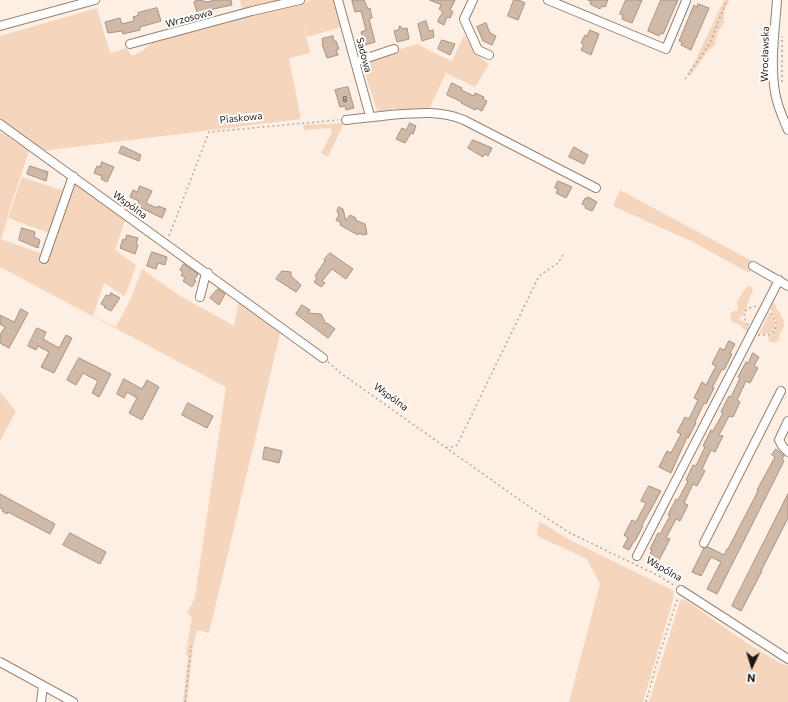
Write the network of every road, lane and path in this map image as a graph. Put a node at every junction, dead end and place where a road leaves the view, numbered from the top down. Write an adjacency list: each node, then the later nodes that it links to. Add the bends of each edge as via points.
1 (95, 0): 9 (street)
2 (300, 0): 11 (street, Wrzosowa)
3 (338, 0): 14 (street, Sadowa)
4 (473, 0): 13 (street, via 464,19 478,50)
5 (548, 0): 8 (street, via 666,49)
6 (727, 0): 15 (path, via 710,45)
7 (776, 0): 20 (street, Wrocławska, via 774,86)
8 (686, 1)
9 (0, 26)
10 (783, 30): 16 (path)
11 (130, 44)
12 (394, 49): 14 (street)
13 (490, 55)
14 (355, 62): 17 (street, Sadowa)
15 (685, 79)
16 (782, 83)
17 (370, 116): 18 (street); 22 (street, via 433,113 453,116)
18 (346, 120): 23 (path, Piaskowa, via 209,132)
19 (0, 124): 21 (street, Wspólna)
20 (788, 130)
21 (73, 176): 23 (street, Wspólna); 25 (street)
22 (596, 188)
23 (166, 243): 27 (street, Wspólna)
24 (563, 255): 36 (path, via 558,263 539,276 459,441 456,446)
25 (44, 259)
26 (753, 266): 28 (street)
27 (208, 273): 30 (street); 33 (street, Wspólna)
28 (779, 280): 29 (street); 31 (street)
29 (788, 286)
30 (200, 298)
31 (764, 308): 32 (street); 32 (path, via 754,306 745,311 745,320); 32 (path, via 770,310 774,316 775,331 768,335 758,335)
32 (752, 331): 39 (street)
33 (323, 358): 36 (path, Wspólna)
34 (781, 391): 38 (street)
35 (788, 421): 37 (street, via 779,440)
36 (446, 448): 40 (path, Wspólna, via 570,533 659,576)
37 (788, 452)
38 (704, 543)
39 (637, 556)
40 (681, 590): 42 (street, Wspólna); 48 (path)
41 (191, 646): 47 (path)
42 (788, 659)
43 (0, 662): 44 (street)
44 (44, 686): 45 (street); 46 (street)
45 (41, 702)
46 (73, 702)
47 (185, 702)
48 (646, 702)

